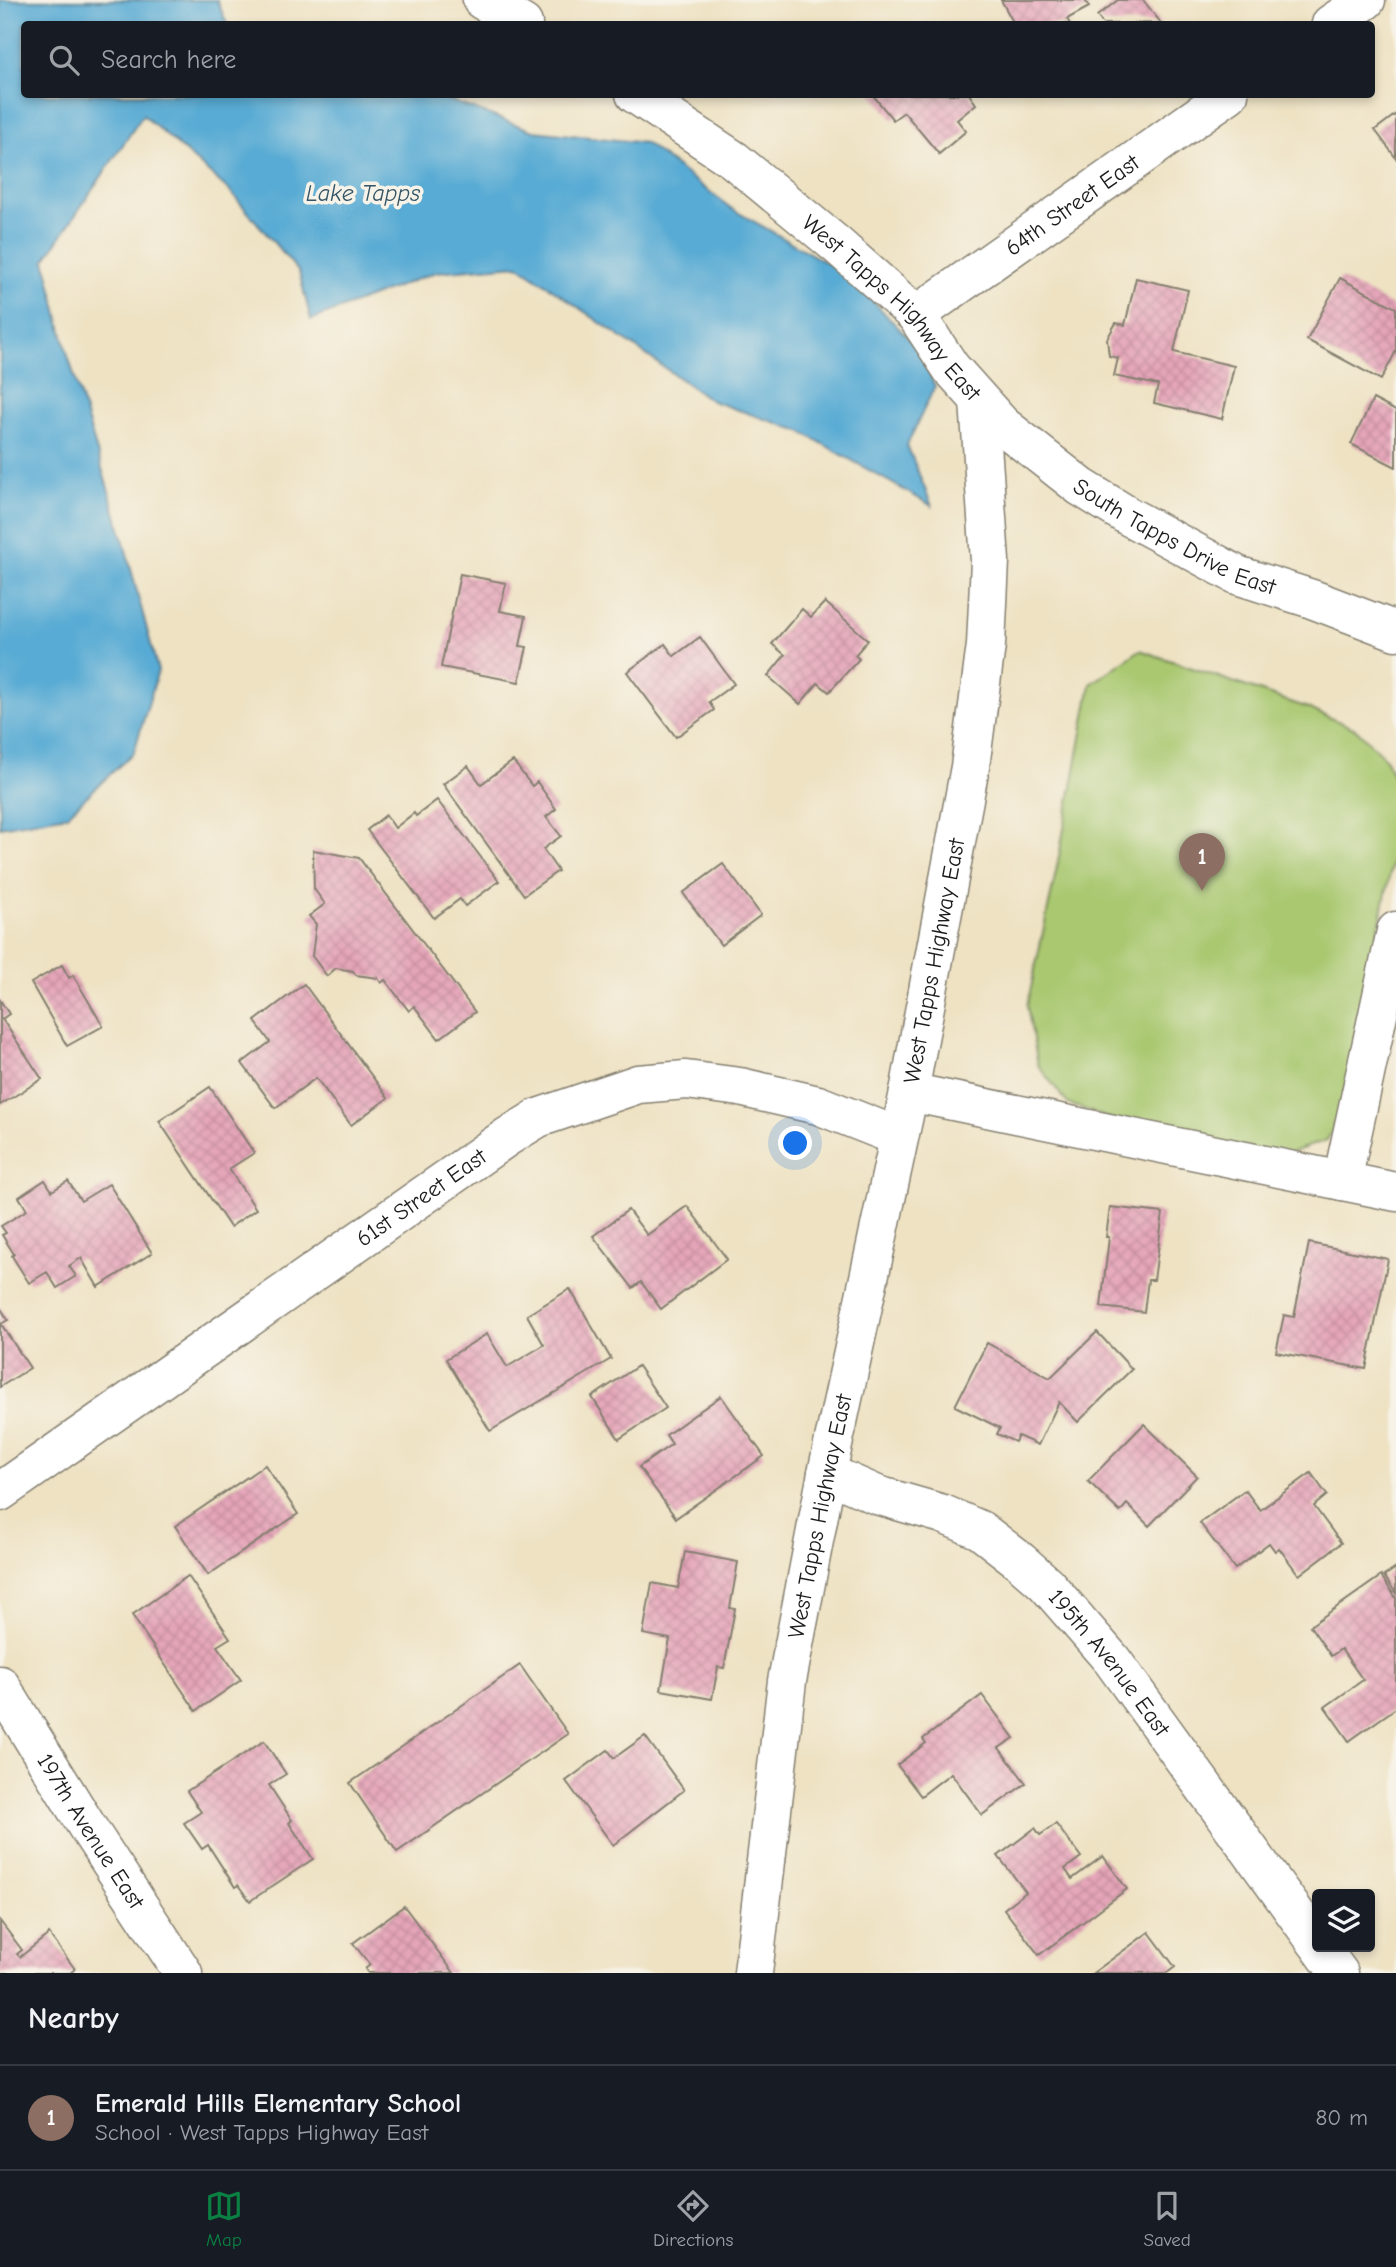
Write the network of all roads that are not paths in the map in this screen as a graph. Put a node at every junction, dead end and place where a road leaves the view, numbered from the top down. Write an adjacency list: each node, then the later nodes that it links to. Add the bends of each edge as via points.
1 (482, 0): 3 (street)
2 (1366, 0): 4 (street)
3 (518, 21)
4 (1335, 21)
5 (641, 98): 7 (street, West Tapps Highway East, via 734,160)
6 (1223, 98): 7 (street, 64th Street East)
7 (916, 315): 8 (street, West Tapps Highway East)
8 (979, 401): 9 (street, South Tapps Drive East, via 1002,425 1081,487 1128,516 1237,575); 11 (street, West Tapps Highway East, via 990,561 986,645 970,767)
9 (1396, 631)
10 (1396, 932): 13 (street)
11 (909, 1092): 12 (street, West Tapps Highway East); 13 (street)
12 (899, 1137): 15 (street, West Tapps Highway East); 16 (street, 61st Street East, via 818,1105 686,1080 638,1084 551,1113 507,1137)
13 (1342, 1181): 14 (street)
14 (1396, 1192)
15 (827, 1474): 18 (street, 195th Avenue East, via 980,1530 1046,1584 1112,1660); 21 (street, West Tapps Highway East, via 787,1681)
16 (0, 1492)
17 (0, 1685): 20 (street, 197th Avenue East)
18 (1312, 1935)
19 (1324, 1952): 22 (street, 195th Avenue East)
20 (183, 1973)
21 (753, 1973)
22 (1339, 1973)

